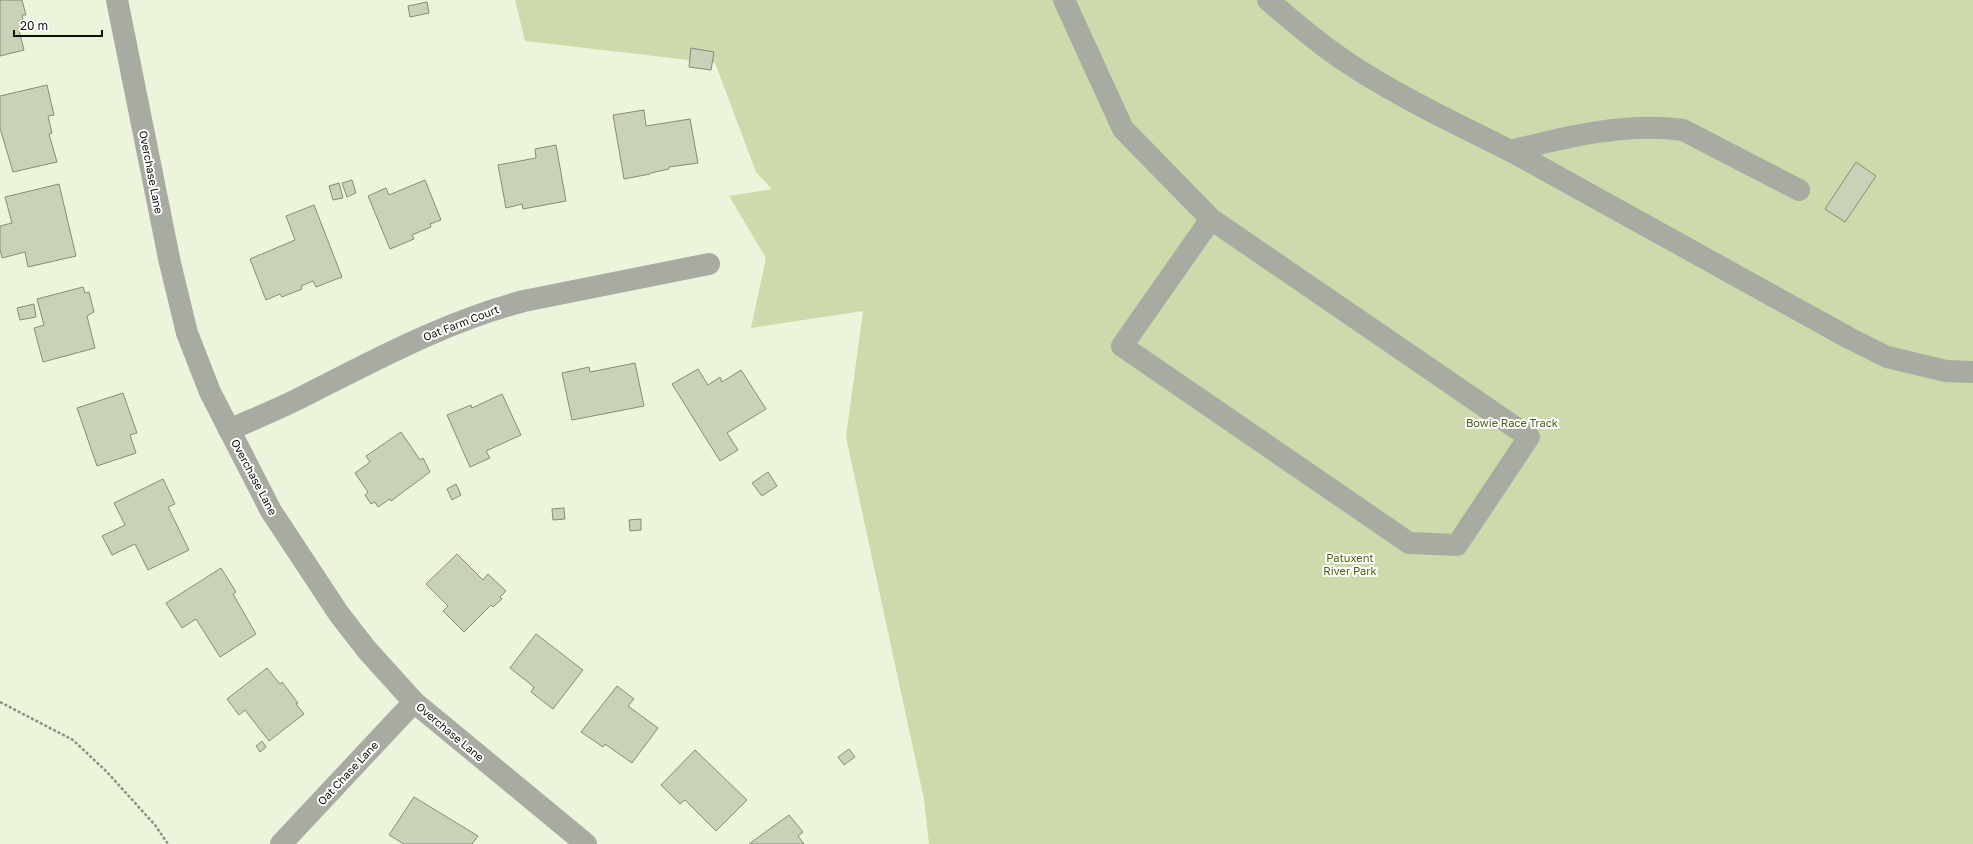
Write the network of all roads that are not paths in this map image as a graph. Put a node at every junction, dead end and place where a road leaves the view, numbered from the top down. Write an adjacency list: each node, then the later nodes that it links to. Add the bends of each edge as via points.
1 (117, 0): 9 (street, Overchase Lane, via 170,263 188,333 207,386)
2 (1064, 0): 6 (street, via 1123,128)
3 (1268, 0): 4 (street, via 1312,38 1356,69 1422,107)
4 (1511, 151): 5 (street, via 1561,138 1598,132 1666,127 1683,130); 8 (street, via 1881,354 1946,371)
5 (1799, 190)
6 (1211, 218): 6 (street, via 1529,437 1456,545 1409,543 1122,346)
7 (708, 264): 9 (street, Oat Farm Court, via 494,309 385,354 294,401)
8 (1973, 372)
9 (229, 430): 10 (street, Overchase Lane, via 272,511 331,602 368,650)
10 (414, 702): 11 (street, Oat Chase Lane); 12 (street, Overchase Lane)
11 (281, 844)
12 (586, 844)

